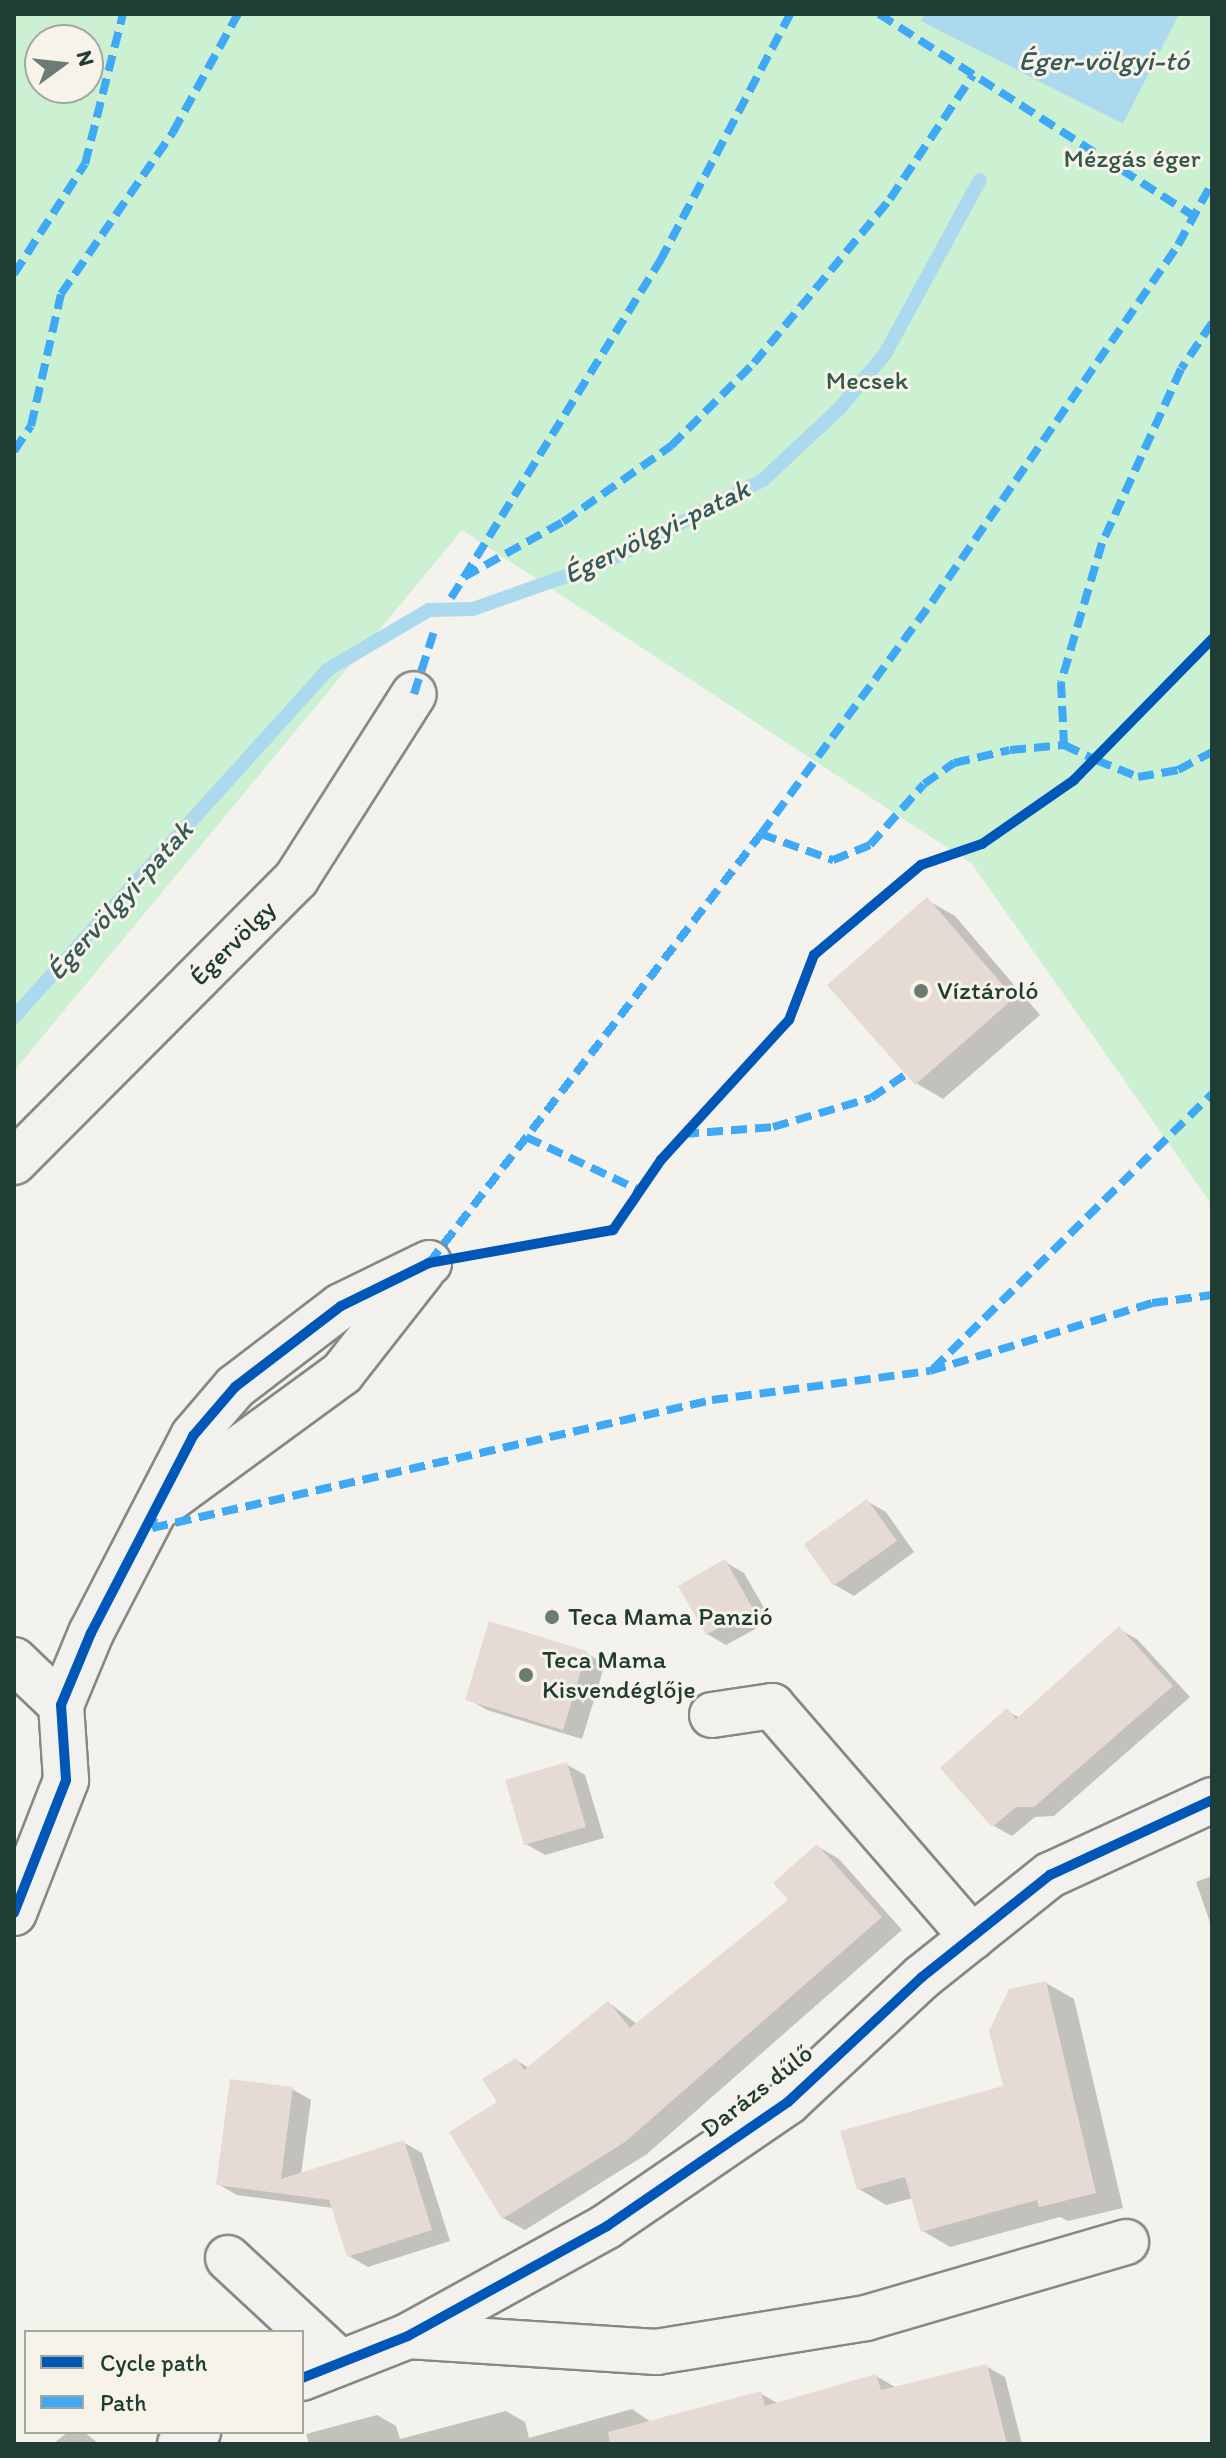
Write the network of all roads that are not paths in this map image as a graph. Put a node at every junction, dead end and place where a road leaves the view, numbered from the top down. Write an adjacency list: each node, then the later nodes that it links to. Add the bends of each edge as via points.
1 (414, 694): 2 (street, Égervölgy, via 296,879)
2 (14, 1162)
3 (156, 1509): 3 (street, via 342,1373 429,1263 341,1306 235,1387 193,1436); 5 (street, via 91,1633)
4 (14, 1660): 5 (street, via 21,1673)
5 (61, 1705): 8 (street, via 66,1780)
6 (712, 1715): 9 (street, via 772,1706)
7 (1212, 1800): 9 (street, Darázs dűlő, via 1050,1875)
8 (14, 1913)
9 (972, 1937): 13 (street, Darázs dűlő, via 788,2102 607,2226)
10 (1126, 2242): 13 (street, Darázs dűlő, via 866,2318 656,2352)
11 (228, 2258): 12 (street, Darázs dűlő)
12 (288, 2330)
13 (408, 2336): 15 (street, Darázs dűlő)
14 (304, 2350): 15 (street, Darázs dűlő)
15 (321, 2370)

